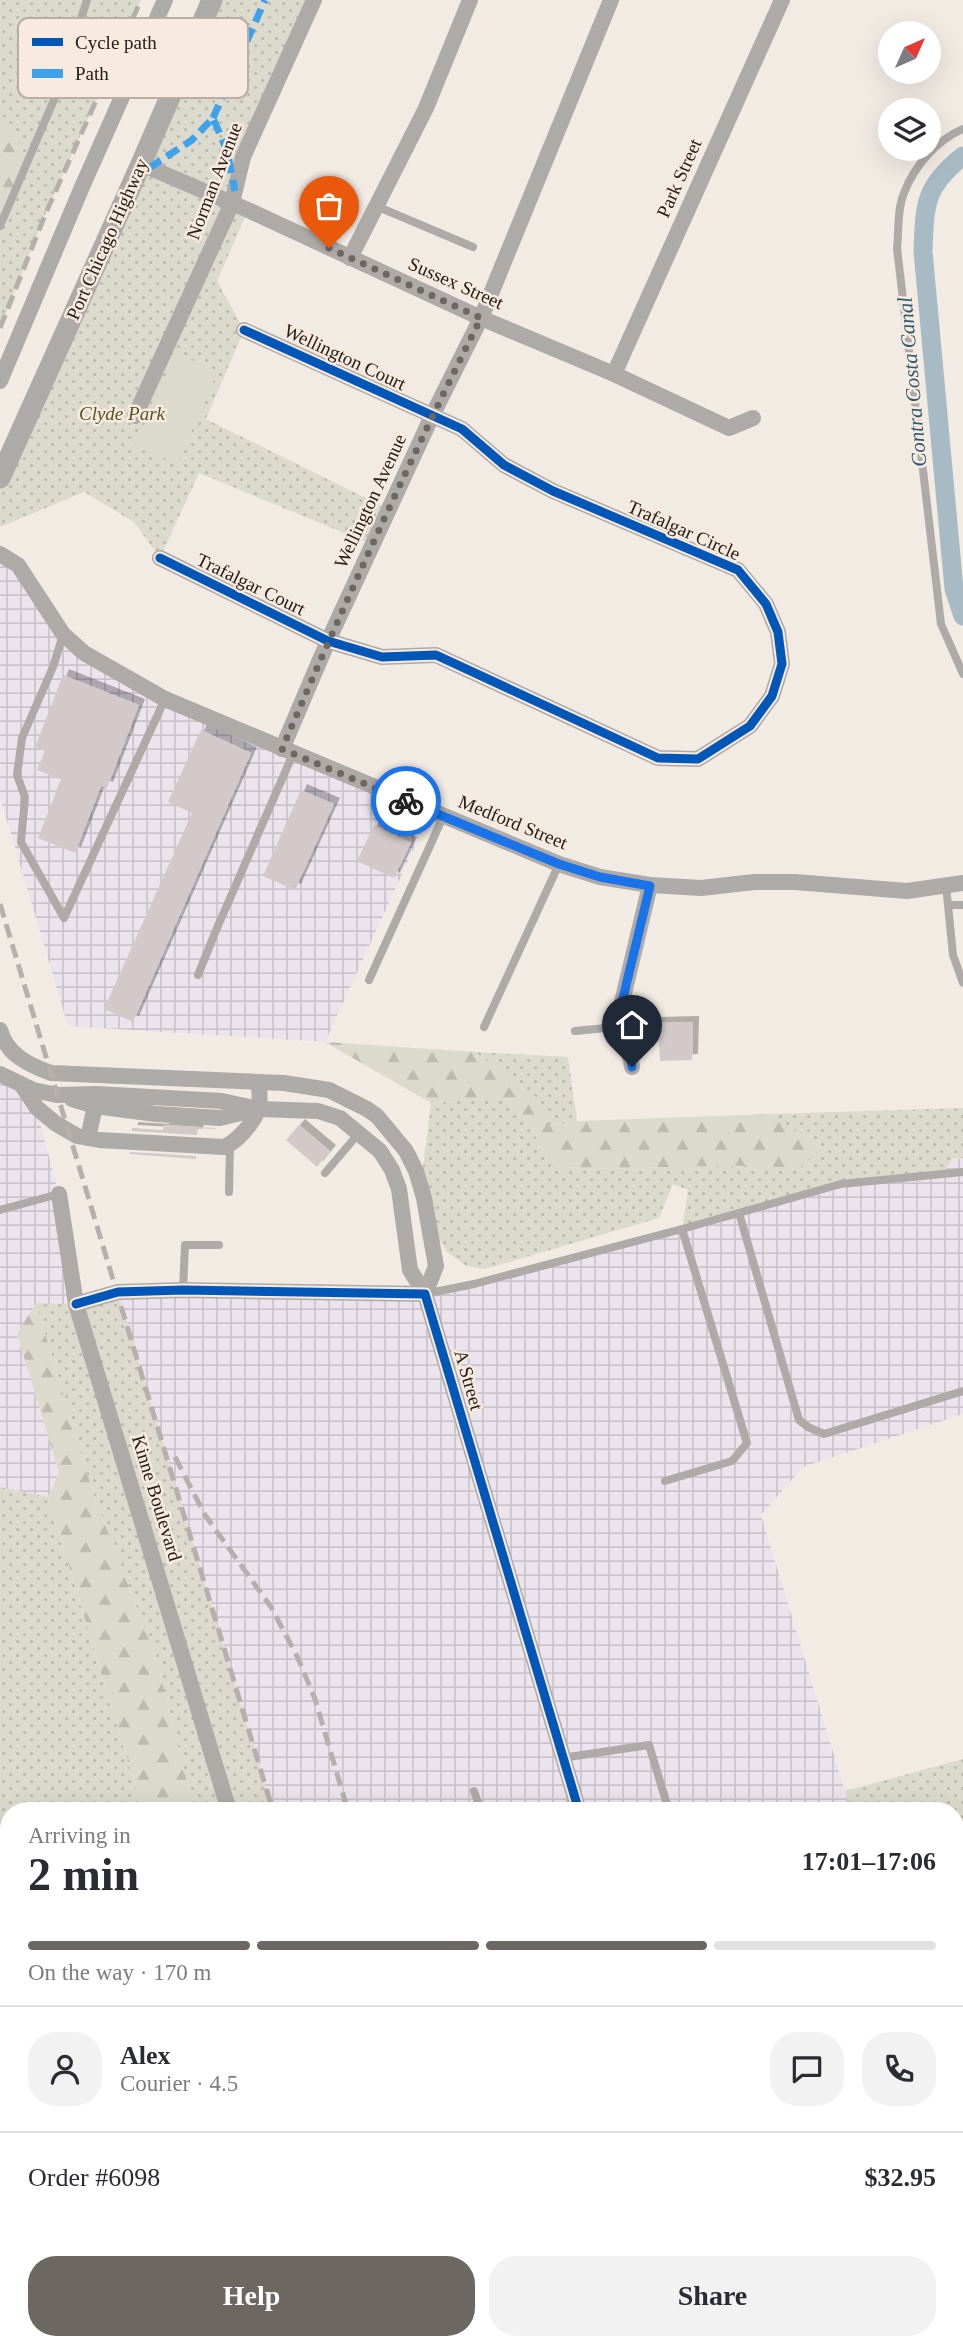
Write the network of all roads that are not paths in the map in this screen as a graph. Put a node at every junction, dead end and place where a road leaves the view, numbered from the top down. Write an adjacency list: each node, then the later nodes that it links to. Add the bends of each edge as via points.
1 (87, 0): 8 (lane)
2 (165, 0): 9 (street)
3 (212, 0): 10 (street, Port Chicago Highway)
4 (314, 0): 16 (street, Norman Avenue, via 243,157)
5 (470, 0): 17 (street, via 426,108)
6 (611, 0): 21 (street, Wellington Avenue)
7 (782, 0): 23 (street, Park Street)
8 (81, 18)
9 (157, 18)
10 (204, 18)
11 (55, 98): 18 (lane)
12 (122, 98): 24 (street)
13 (170, 98): 15 (street, Port Chicago Highway)
14 (963, 129): 33 (lane, via 925,156 903,194 897,248 942,624)
15 (142, 164): 16 (street, Sussex Street); 28 (street, Port Chicago Highway)
16 (232, 203): 20 (street, Sussex Street); 25 (street, Norman Avenue)
17 (376, 206): 19 (lane); 20 (street)
18 (0, 226)
19 (473, 247)
20 (350, 258): 21 (street, Sussex Street)
21 (481, 318): 23 (street, Sussex Street); 26 (street, Wellington Avenue)
22 (244, 330): 26 (street, Wellington Court)
23 (614, 374): 27 (street, Sussex Street, via 729,428)
24 (0, 381)
25 (135, 416)
26 (432, 416): 32 (street, Wellington Avenue); 32 (street, Trafalgar Circle, via 462,429 504,465 553,491 738,570 766,604 778,632 782,664 772,696 750,726 698,758 658,758 436,655 382,657)
27 (753, 418)
28 (0, 478)
29 (0, 554): 31 (street, Medford Street, via 18,565)
30 (160, 558): 32 (street, Trafalgar Court)
31 (64, 634): 34 (street, Medford Street, via 84,653); 34 (lane, via 22,738 17,775 25,797 21,842 64,918)
32 (328, 641): 35 (street, Wellington Avenue)
33 (963, 674)
34 (165, 699): 35 (street, Medford Street)
35 (288, 751): 36 (street, Medford Street); 43 (lane)
36 (443, 817): 37 (street, Medford Street); 44 (lane)
37 (559, 864): 40 (street, Medford Street); 46 (lane)
38 (963, 883): 39 (street, Medford Street)
39 (946, 885): 40 (street, Medford Street, via 907,891 796,881 701,888); 41 (lane)
40 (650, 886): 47 (street)
41 (948, 905): 42 (lane); 45 (lane, via 953,955)
42 (963, 905)
43 (198, 975)
44 (369, 980)
45 (963, 983)
46 (484, 1027)
47 (616, 1027): 49 (lane); 50 (street, via 628,1042)
48 (0, 1030): 52 (street, via 8,1048 26,1064 51,1073)
49 (575, 1031)
50 (632, 1067)
51 (0, 1074): 54 (street, A Street)
52 (84, 1076): 53 (street); 55 (street)
53 (259, 1083): 56 (street); 69 (street, via 329,1090 377,1116 406,1151 424,1198 436,1266)
54 (22, 1084): 55 (street, A Street); 58 (street, via 37,1108 55,1123)
55 (89, 1100): 56 (street, A Street, via 222,1101); 58 (street)
56 (259, 1109): 57 (street, A Street, via 318,1111 341,1118); 59 (street)
57 (359, 1132): 61 (lane); 69 (street, A Street, via 392,1170 399,1189 410,1270)
58 (88, 1138): 59 (street)
59 (230, 1144): 62 (lane)
60 (963, 1172): 65 (lane, via 841,1184)
61 (325, 1173)
62 (229, 1192)
63 (59, 1194): 64 (lane); 70 (street, Kinne Boulevard)
64 (0, 1210)
65 (739, 1213): 66 (lane); 71 (lane, via 799,1420 824,1434)
66 (682, 1229): 69 (lane); 72 (lane, via 747,1443 732,1461)
67 (219, 1245): 68 (lane, via 185,1245)
68 (183, 1290): 69 (street); 70 (street, via 118,1292)
69 (425, 1294): 73 (street, A Street)
70 (76, 1304): 75 (street, Kinne Boulevard)
71 (963, 1391)
72 (664, 1481)
73 (562, 1758): 77 (street, A Street); 78 (lane, via 649,1745)
74 (474, 1791): 76 (lane)
75 (226, 1802)
76 (478, 1802)
77 (576, 1802)
78 (666, 1802)

